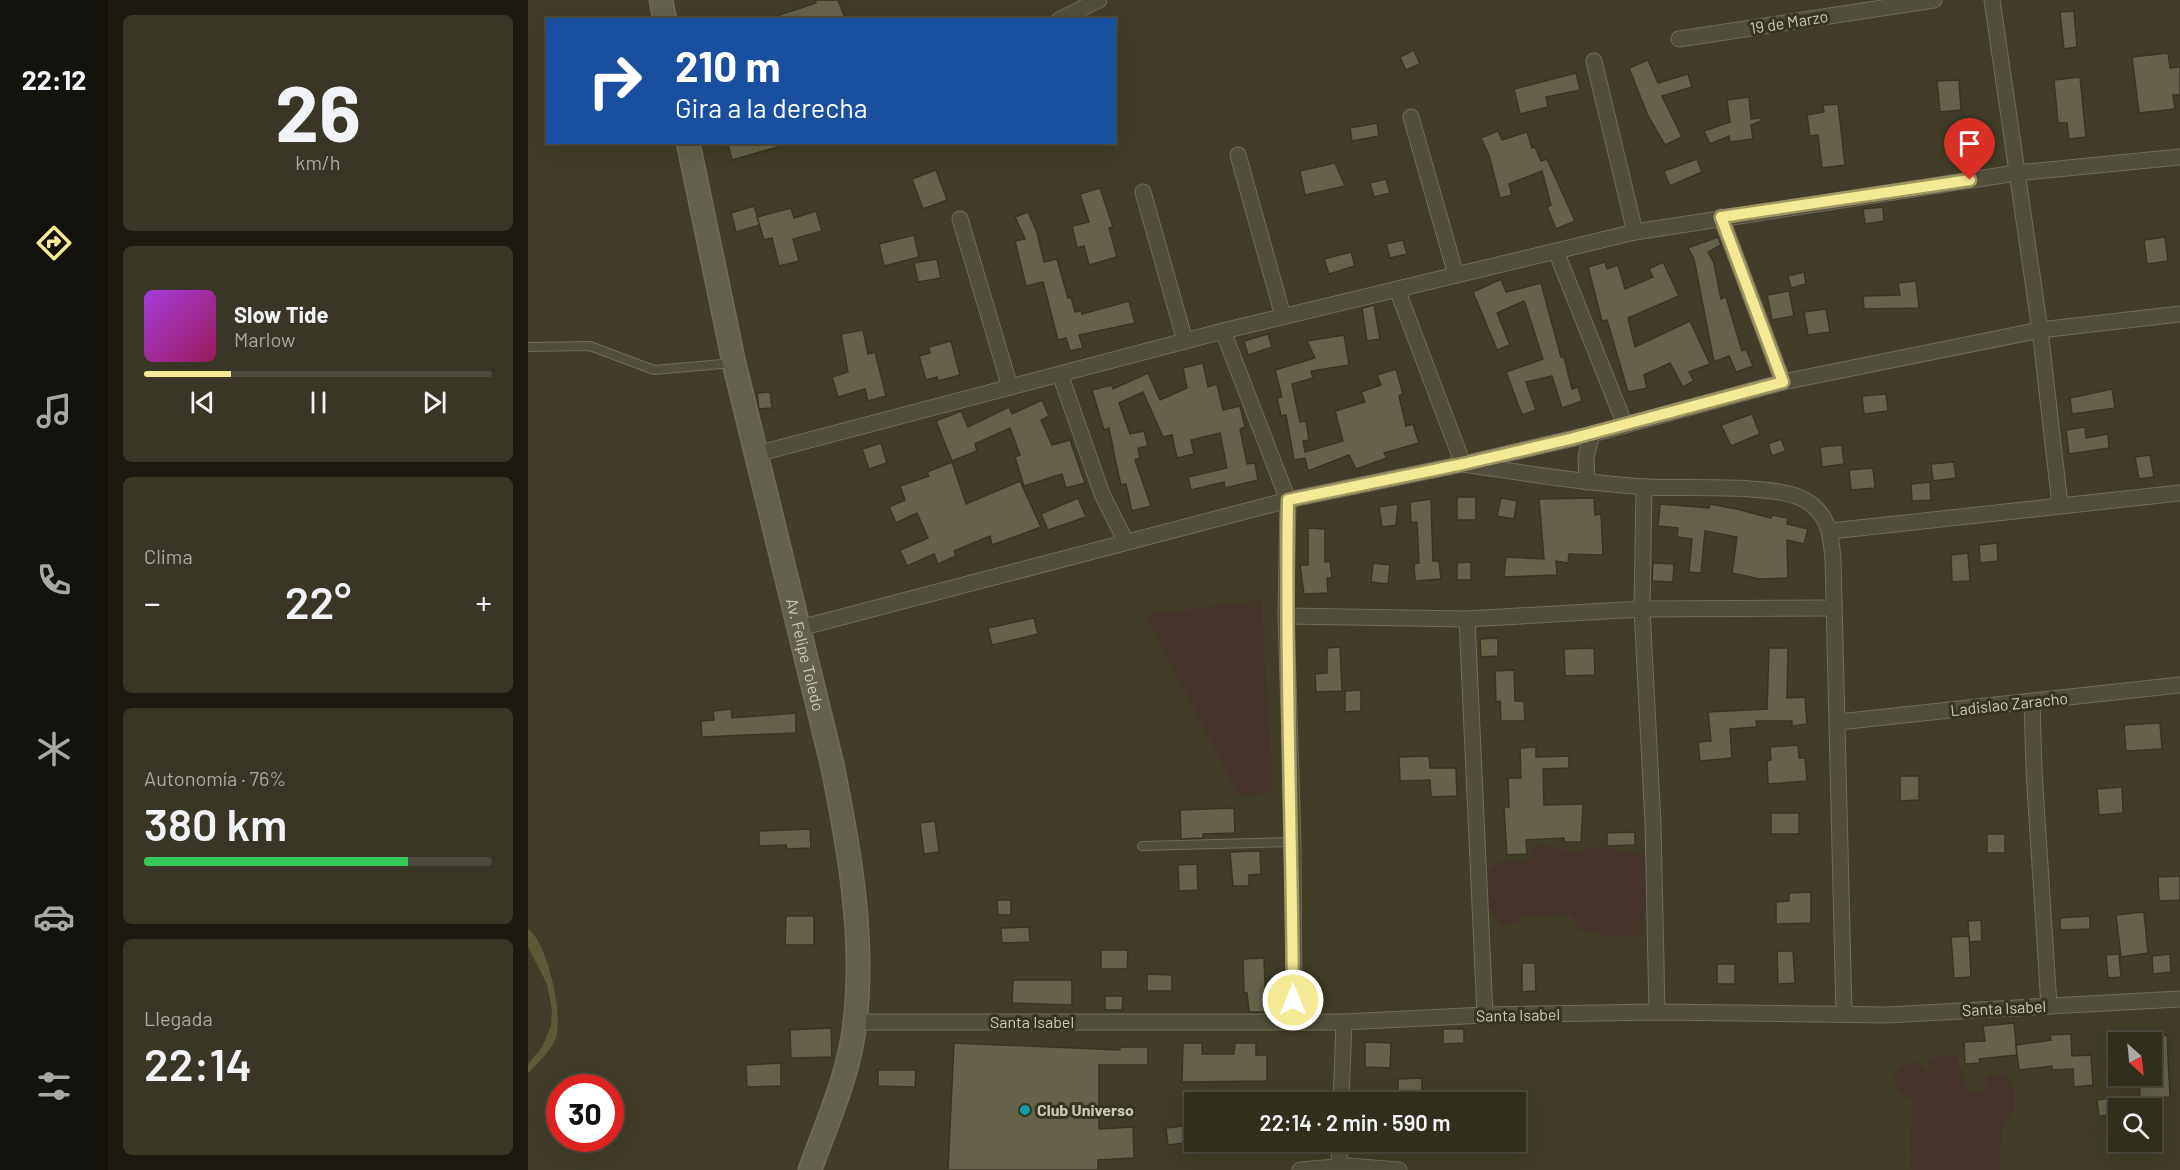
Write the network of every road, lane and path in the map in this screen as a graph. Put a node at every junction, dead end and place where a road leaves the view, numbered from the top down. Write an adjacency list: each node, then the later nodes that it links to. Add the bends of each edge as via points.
1 (661, 0): 5 (main road)
2 (1099, 0): 6 (street)
3 (1934, 0): 7 (street, 19 de Marzo)
4 (1992, 0): 13 (street)
5 (664, 18)
6 (1063, 18)
7 (1679, 39)
8 (1594, 61): 17 (street)
9 (1411, 117): 19 (street)
10 (688, 144): 27 (main road, Av. Felipe Toledo)
11 (1238, 155): 22 (street)
12 (2180, 157): 13 (street)
13 (2016, 173): 15 (street); 23 (street)
14 (1143, 192): 25 (street)
15 (1721, 217): 17 (street); 29 (street)
16 (960, 219): 30 (street)
17 (1635, 232): 18 (street)
18 (1556, 251): 19 (street); 31 (street)
19 (1456, 275): 20 (street)
20 (1397, 289): 22 (street); 34 (street)
21 (2180, 314): 23 (street)
22 (1283, 316): 24 (street)
23 (2040, 330): 29 (street); 39 (street)
24 (1222, 331): 25 (street); 38 (street)
25 (1185, 341): 28 (street)
26 (528, 347): 27 (lane, via 590,346 654,370)
27 (734, 363): 33 (main road, Av. Felipe Toledo)
28 (1060, 374): 30 (street); 41 (street, via 1102,494)
29 (1783, 382): 31 (street)
30 (1010, 387): 33 (street)
31 (1625, 425): 32 (street)
32 (1592, 434): 34 (street); 35 (street, via 1586,457)
33 (756, 454): 46 (main road, Av. Felipe Toledo)
34 (1463, 464): 35 (street); 38 (street)
35 (1587, 482): 36 (street)
36 (1644, 487): 40 (street, via 1778,492 1802,499 1820,513); 43 (street)
37 (2180, 493): 39 (street)
38 (1288, 500): 41 (street); 44 (street)
39 (2060, 505): 40 (street)
40 (1831, 531): 42 (street)
41 (1126, 542): 46 (street)
42 (1833, 608): 43 (street); 49 (street)
43 (1642, 609): 45 (street); 54 (street)
44 (1286, 616): 45 (street); 50 (street)
45 (1467, 619): 56 (street)
46 (800, 628): 57 (main road, Av. Felipe Toledo, via 846,831 855,904)
47 (2180, 685): 48 (street, Ladislao Zaracho)
48 (2032, 702): 49 (street, Ladislao Zaracho); 53 (street)
49 (1839, 722): 55 (street)
50 (1293, 842): 51 (lane); 58 (street)
51 (1142, 846)
52 (2180, 999): 53 (street, Santa Isabel)
53 (2049, 1006): 55 (street, Santa Isabel)
54 (1657, 1012): 55 (street, Santa Isabel); 56 (street, Santa Isabel)
55 (1844, 1014)
56 (1485, 1015): 59 (street, Santa Isabel)
57 (855, 1022): 58 (street, Santa Isabel); 63 (main road, Av. Felipe Toledo, via 841,1084)
58 (1294, 1022): 59 (street, Santa Isabel)
59 (1344, 1022): 60 (street)
60 (1341, 1092)
61 (1340, 1152): 62 (street)
62 (1339, 1166): 64 (street); 65 (street)
63 (810, 1170)
64 (1300, 1170)
65 (1399, 1170)

